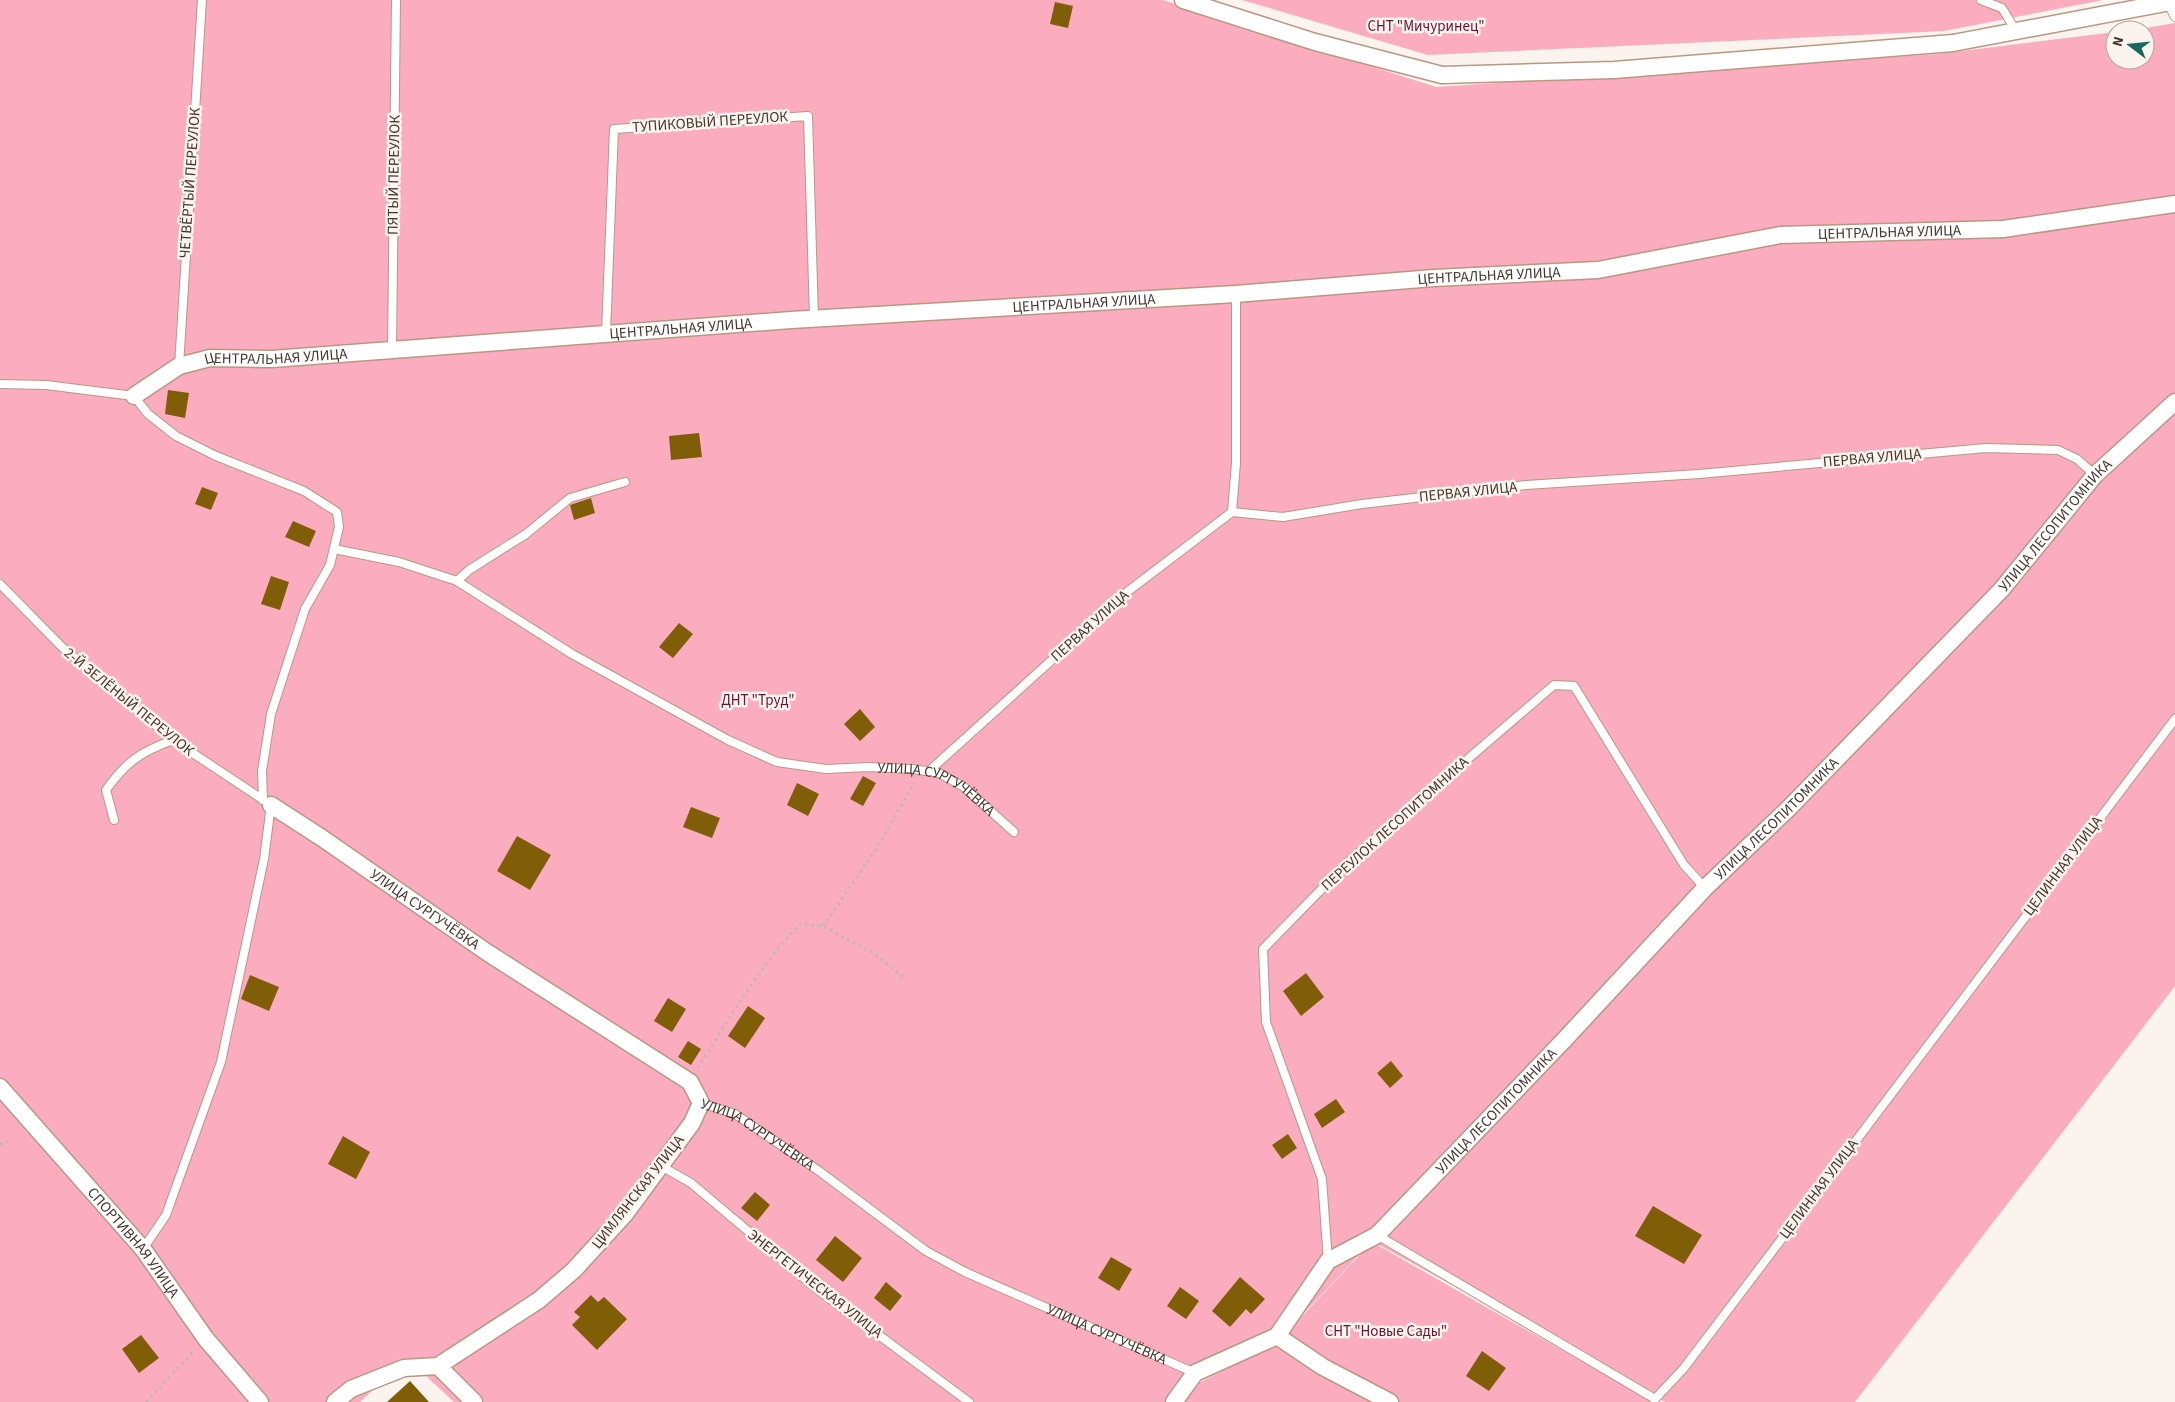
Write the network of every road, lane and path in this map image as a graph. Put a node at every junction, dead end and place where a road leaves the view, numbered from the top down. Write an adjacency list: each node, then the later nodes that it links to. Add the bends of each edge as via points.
1 (202, 0): 13 (lane, ЧЕТВЁРТЫЙ ПЕРЕУЛОК)
2 (396, 0): 12 (lane, ПЯТЫЙ ПЕРЕУЛОК)
3 (1183, 0): 7 (street, via 1315,42 1442,75 1614,70 1953,43)
4 (1981, 0): 7 (lane, via 2002,8)
5 (2170, 1): 6 (lane); 7 (street)
6 (2175, 17)
7 (2016, 31)
8 (2175, 204): 9 (street, ЦЕНТРАЛЬНАЯ УЛИЦА, via 2003,229 1780,235 1598,270 1434,278)
9 (1236, 294): 10 (street, ЦЕНТРАЛЬНАЯ УЛИЦА); 19 (lane, via 1236,464)
10 (814, 318): 11 (street, ЦЕНТРАЛЬНАЯ УЛИЦА); 11 (lane, ТУПИКОВЫЙ ПЕРЕУЛОК, via 808,116 614,129)
11 (606, 333): 12 (street, ЦЕНТРАЛЬНАЯ УЛИЦА)
12 (392, 351): 13 (street, ЦЕНТРАЛЬНАЯ УЛИЦА, via 272,359 210,358)
13 (179, 366): 15 (street, ЦЕНТРАЛЬНАЯ УЛИЦА)
14 (0, 384): 15 (lane, via 46,385)
15 (134, 396): 20 (lane, via 148,414 176,436 304,492 337,512 339,527)
16 (2175, 402): 17 (street, УЛИЦА ЛЕСОПИТОМНИКА)
17 (2096, 475): 19 (lane, ПЕРВАЯ УЛИЦА, via 2078,459 2058,450 1986,448 1699,474 1526,485 1283,516); 30 (street, УЛИЦА ЛЕСОПИТОМНИКА, via 2002,589 1789,808)
18 (625, 482): 21 (lane, via 570,498 526,534)
19 (1232, 512): 26 (lane, ПЕРВАЯ УЛИЦА, via 1127,592)
20 (334, 549): 21 (lane, УЛИЦА СУРГУЧЁВКА, via 399,562); 27 (lane, via 330,565 305,609 272,714 262,770)
21 (457, 581): 25 (lane, УЛИЦА СУРГУЧЁВКА, via 572,654 728,740 777,762 826,769)
22 (0, 584): 24 (lane, 2-Й ЗЕЛЁНЫЙ ПЕРЕУЛОК, via 62,647)
23 (2175, 719): 39 (lane, ЦЕЛИННАЯ УЛИЦА, via 1684,1368 1655,1399)
24 (173, 740): 27 (lane, 2-Й ЗЕЛЁНЫЙ ПЕРЕУЛОК); 28 (lane, via 148,750 121,769 106,790)
25 (920, 770): 26 (lane, УЛИЦА СУРГУЧЁВКА); 31 (path, via 877,848)
26 (928, 771): 29 (lane, УЛИЦА СУРГУЧЁВКА, via 939,773 964,787)
27 (267, 802): 33 (street, УЛИЦА СУРГУЧЁВКА, via 488,953); 40 (lane, via 264,859 221,1062 166,1215)
28 (114, 820)
29 (1014, 832)
30 (1705, 888): 39 (street, УЛИЦА ЛЕСОПИТОМНИКА); 41 (lane, ПЕРЕУЛОК ЛЕСОПИТОМНИКА, via 1684,865 1574,686 1554,685 1349,861 1264,949 1266,1022 1322,1179)
31 (823, 926): 32 (path, via 875,954); 33 (path, via 800,924 786,938 726,1022)
32 (904, 978)
33 (690, 1082): 35 (street, УЛИЦА СУРГУЧЁВКА)
34 (0, 1087): 40 (street, СПОРТИВНАЯ УЛИЦА)
35 (701, 1103): 38 (street, ЦИМЛЯНСКАЯ УЛИЦА, via 692,1123); 45 (lane, УЛИЦА СУРГУЧЁВКА, via 735,1114 819,1171 926,1251 965,1272)
36 (12, 1142): 37 (path)
37 (0, 1144)
38 (661, 1166): 44 (street, ЦИМЛЯНСКАЯ УЛИЦА, via 625,1214 574,1270 539,1300); 50 (lane, ЭНЕРГЕТИЧЕСКАЯ УЛИЦА, via 692,1182 818,1290)
39 (1377, 1235): 41 (street)
40 (143, 1249): 43 (street, СПОРТИВНАЯ УЛИЦА)
41 (1328, 1261): 42 (street)
42 (1278, 1336): 45 (street); 52 (street, via 1323,1366)
43 (206, 1339): 46 (path); 47 (street, СПОРТИВНАЯ УЛИЦА)
44 (438, 1366): 48 (street, ЦИМЛЯНСКАЯ УЛИЦА, via 404,1368 351,1389); 49 (street)
45 (1195, 1373): 51 (street)
46 (146, 1402)
47 (260, 1402)
48 (335, 1402)
49 (474, 1402)
50 (970, 1402)
51 (1174, 1402)
52 (1390, 1402)

